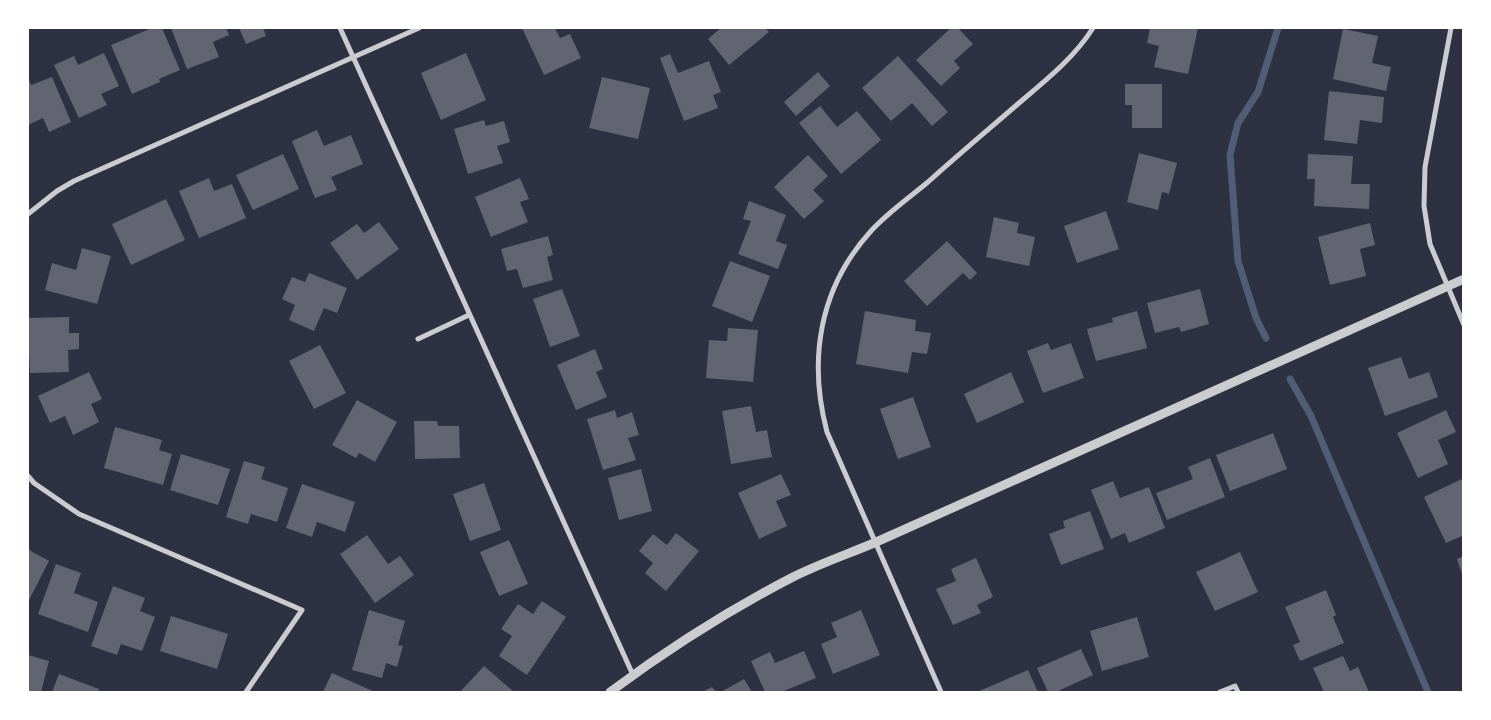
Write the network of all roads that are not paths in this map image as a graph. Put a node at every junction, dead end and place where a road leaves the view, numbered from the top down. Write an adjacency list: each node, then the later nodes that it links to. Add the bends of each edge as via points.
1 (340, 28): 5 (street)
2 (419, 28): 5 (street)
3 (1093, 28): 13 (street, via 1052,75 871,231 835,285 818,347 820,404 834,452)
4 (1451, 28): 8 (street, via 1423,187 1430,244)
5 (352, 57): 6 (street, via 74,181); 9 (street)
6 (28, 214)
7 (1464, 279): 8 (street)
8 (1446, 287): 10 (street); 13 (street)
9 (469, 315): 11 (street); 14 (street)
10 (1464, 325)
11 (418, 339)
12 (28, 476): 15 (street, via 34,484 79,514 302,610)
13 (874, 543): 14 (street, via 795,576 717,619); 17 (street)
14 (633, 676): 16 (street)
15 (246, 692)
16 (610, 692)
17 (941, 692)
18 (1220, 692): 19 (street, via 1235,686)
19 (1238, 692)

